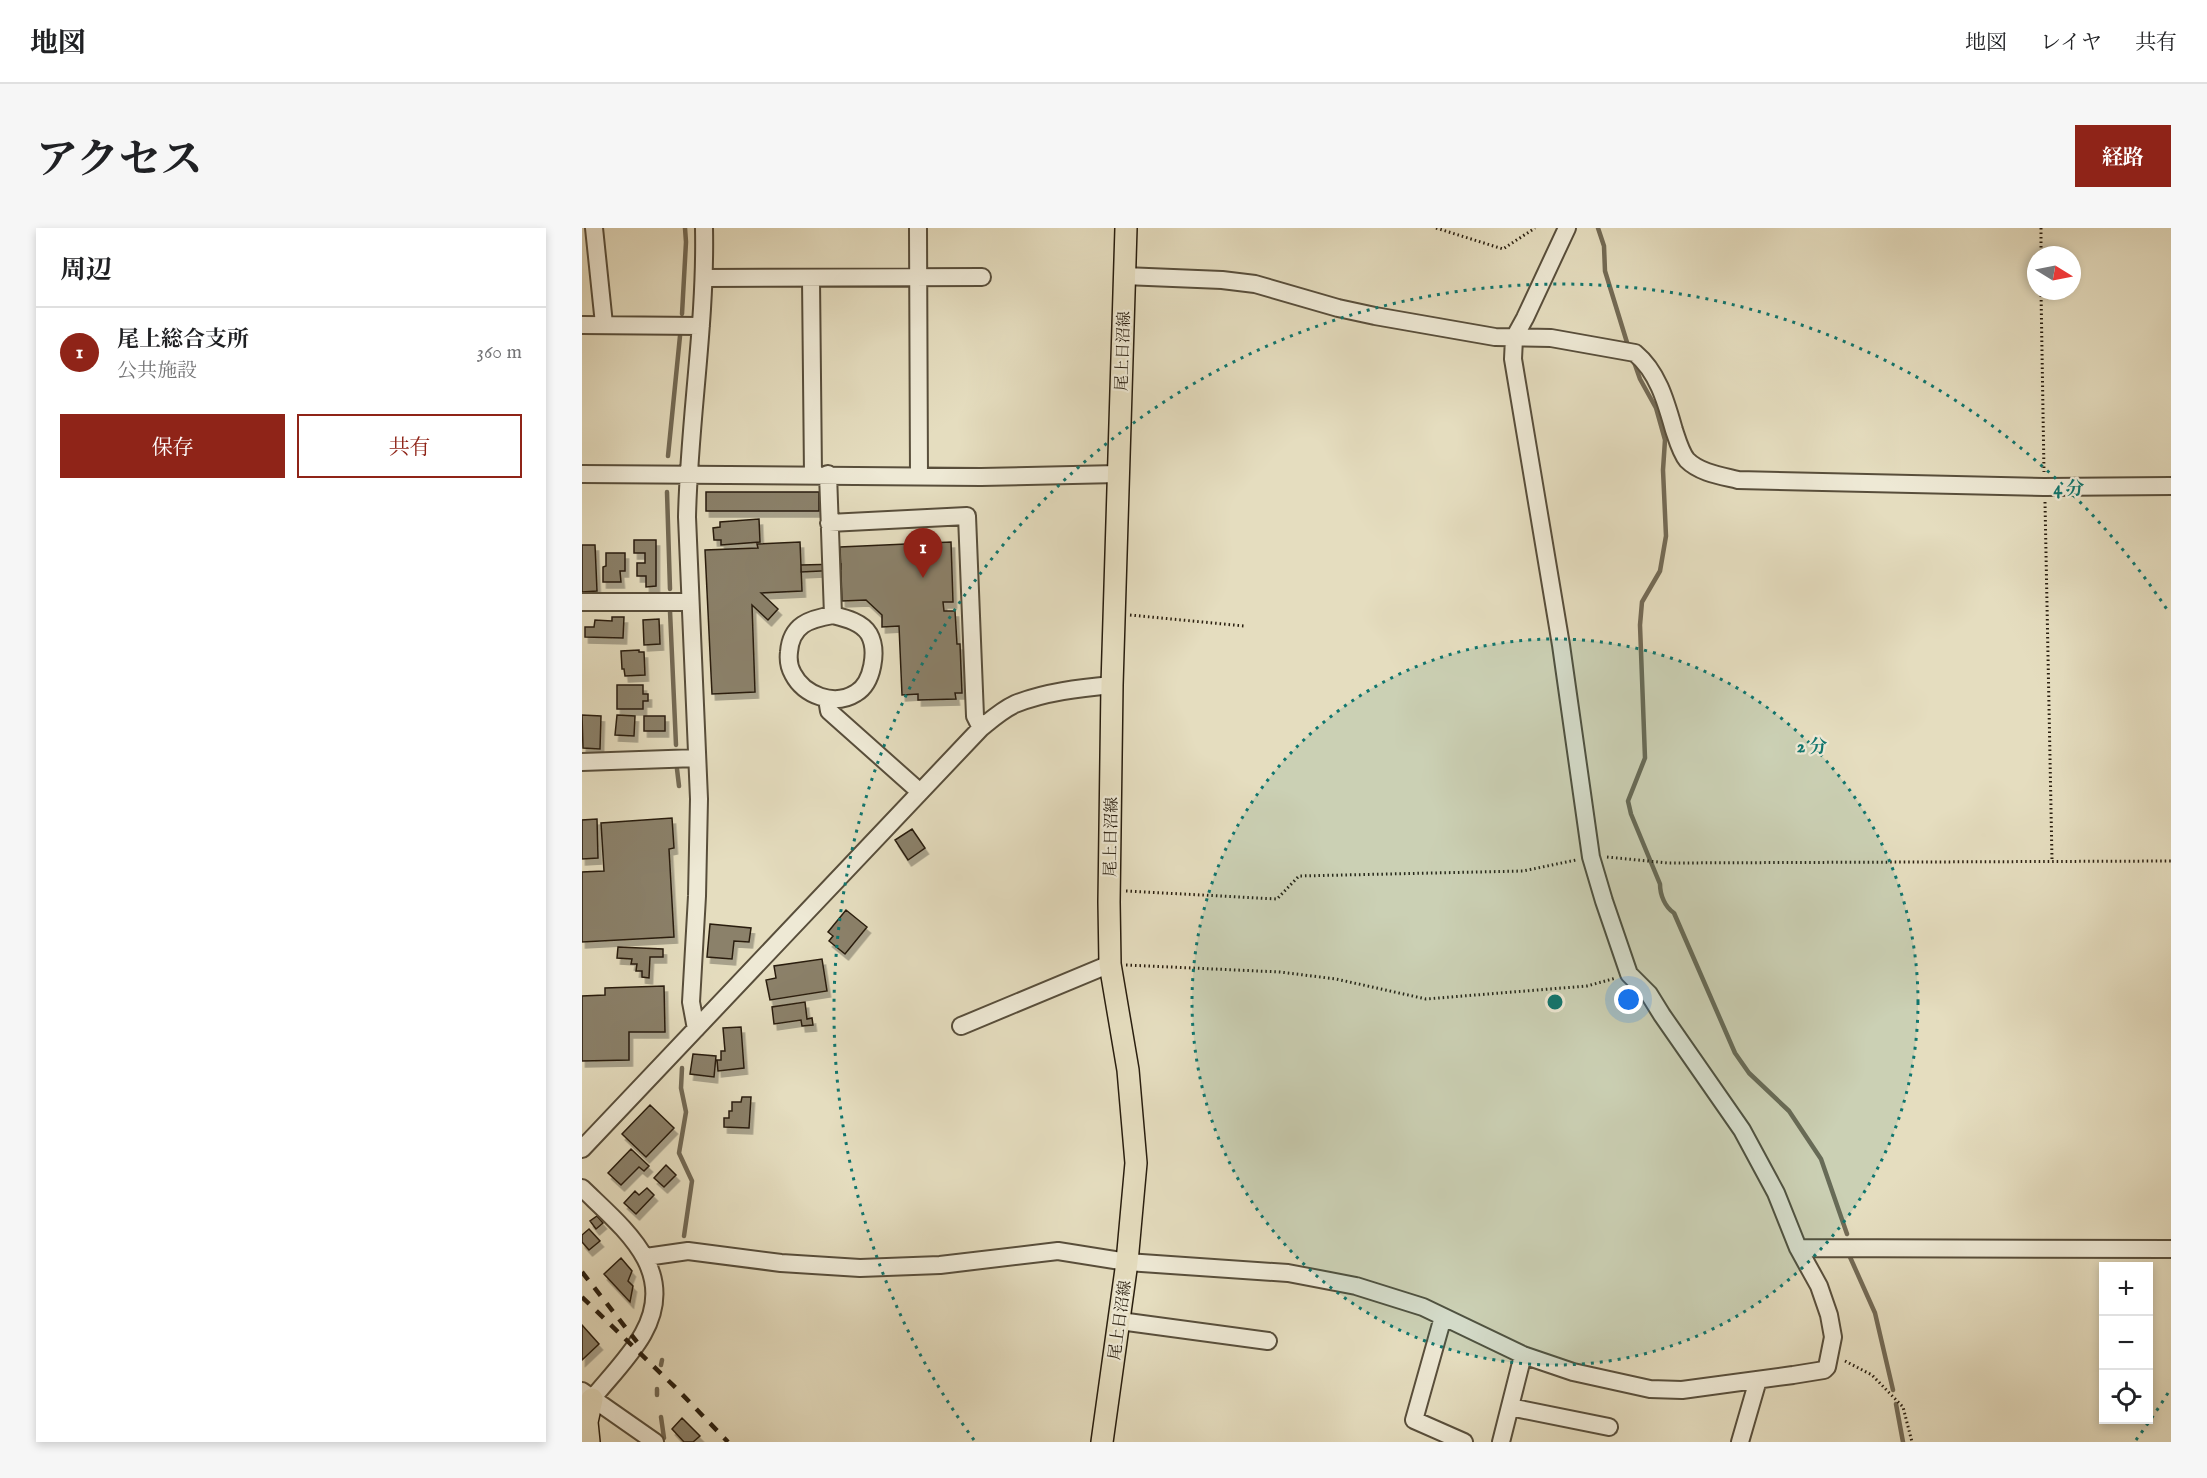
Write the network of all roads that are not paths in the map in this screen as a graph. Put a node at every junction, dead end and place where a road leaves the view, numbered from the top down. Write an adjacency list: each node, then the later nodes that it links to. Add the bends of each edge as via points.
1 (594, 228): 11 (street)
2 (704, 228): 9 (street)
3 (918, 228): 6 (street)
4 (1126, 228): 7 (main road, 尾上日沼線)
5 (1567, 228): 14 (street)
6 (918, 276): 8 (street); 10 (street); 19 (street)
7 (1124, 276): 14 (street, via 1255,284 1375,316); 17 (main road, 尾上日沼線)
8 (982, 277)
9 (705, 278): 10 (street); 13 (street)
10 (811, 279): 18 (street)
11 (604, 324): 12 (street); 13 (street)
12 (582, 325)
13 (701, 326): 16 (street)
14 (1514, 338): 20 (street, via 1551,338 1635,353 1656,379 1687,460 1709,473 1738,480); 36 (street, via 1513,359 1563,656 1591,857 1616,938 1629,974 1649,994 1742,1130 1776,1193)
15 (582, 474): 16 (street)
16 (688, 474): 18 (street); 23 (street)
17 (1118, 474): 19 (street); 25 (main road, 尾上日沼線)
18 (820, 475): 19 (street); 21 (street)
19 (919, 476)
20 (2171, 486)
21 (829, 522): 24 (street); 27 (street, via 967,516 975,716)
22 (582, 602): 23 (street)
23 (690, 602): 28 (street)
24 (833, 615): 26 (street, via 815,618 798,629 790,639 788,660 801,687); 26 (street, via 850,619 868,632 873,665 856,693)
25 (1112, 685): 27 (street, via 1069,690 1016,704); 31 (main road, 尾上日沼線)
26 (827, 699): 30 (street, via 829,711)
27 (981, 728): 30 (street)
28 (697, 758): 29 (street); 33 (street, via 699,853 691,1002)
29 (582, 762)
30 (920, 792): 33 (street)
31 (1110, 964): 32 (street); 39 (main road, 尾上日沼線, via 1128,1070 1136,1163)
32 (961, 1026)
33 (696, 1029): 34 (street)
34 (582, 1149)
35 (582, 1188): 38 (street)
36 (1798, 1248): 37 (street); 44 (street, via 1819,1286 1829,1315 1833,1337 1827,1367)
37 (2171, 1249)
38 (646, 1257): 39 (street, via 688,1251 860,1268 940,1265 1058,1251); 45 (street, via 653,1277 650,1318 637,1342)
39 (1127, 1262): 40 (street, via 1288,1273 1356,1286); 41 (main road, 尾上日沼線)
40 (1443, 1317): 43 (street); 51 (street, via 1414,1420)
41 (1120, 1321): 42 (street); 50 (main road, 尾上日沼線)
42 (1268, 1341)
43 (1523, 1355): 44 (street, via 1573,1372 1650,1389 1682,1390); 46 (street)
44 (1758, 1380): 53 (street)
45 (587, 1395): 48 (main road); 49 (street)
46 (1510, 1407): 47 (street); 52 (street)
47 (1609, 1427)
48 (589, 1442)
49 (655, 1442)
50 (1102, 1442)
51 (1464, 1442)
52 (1501, 1442)
53 (1740, 1442)

